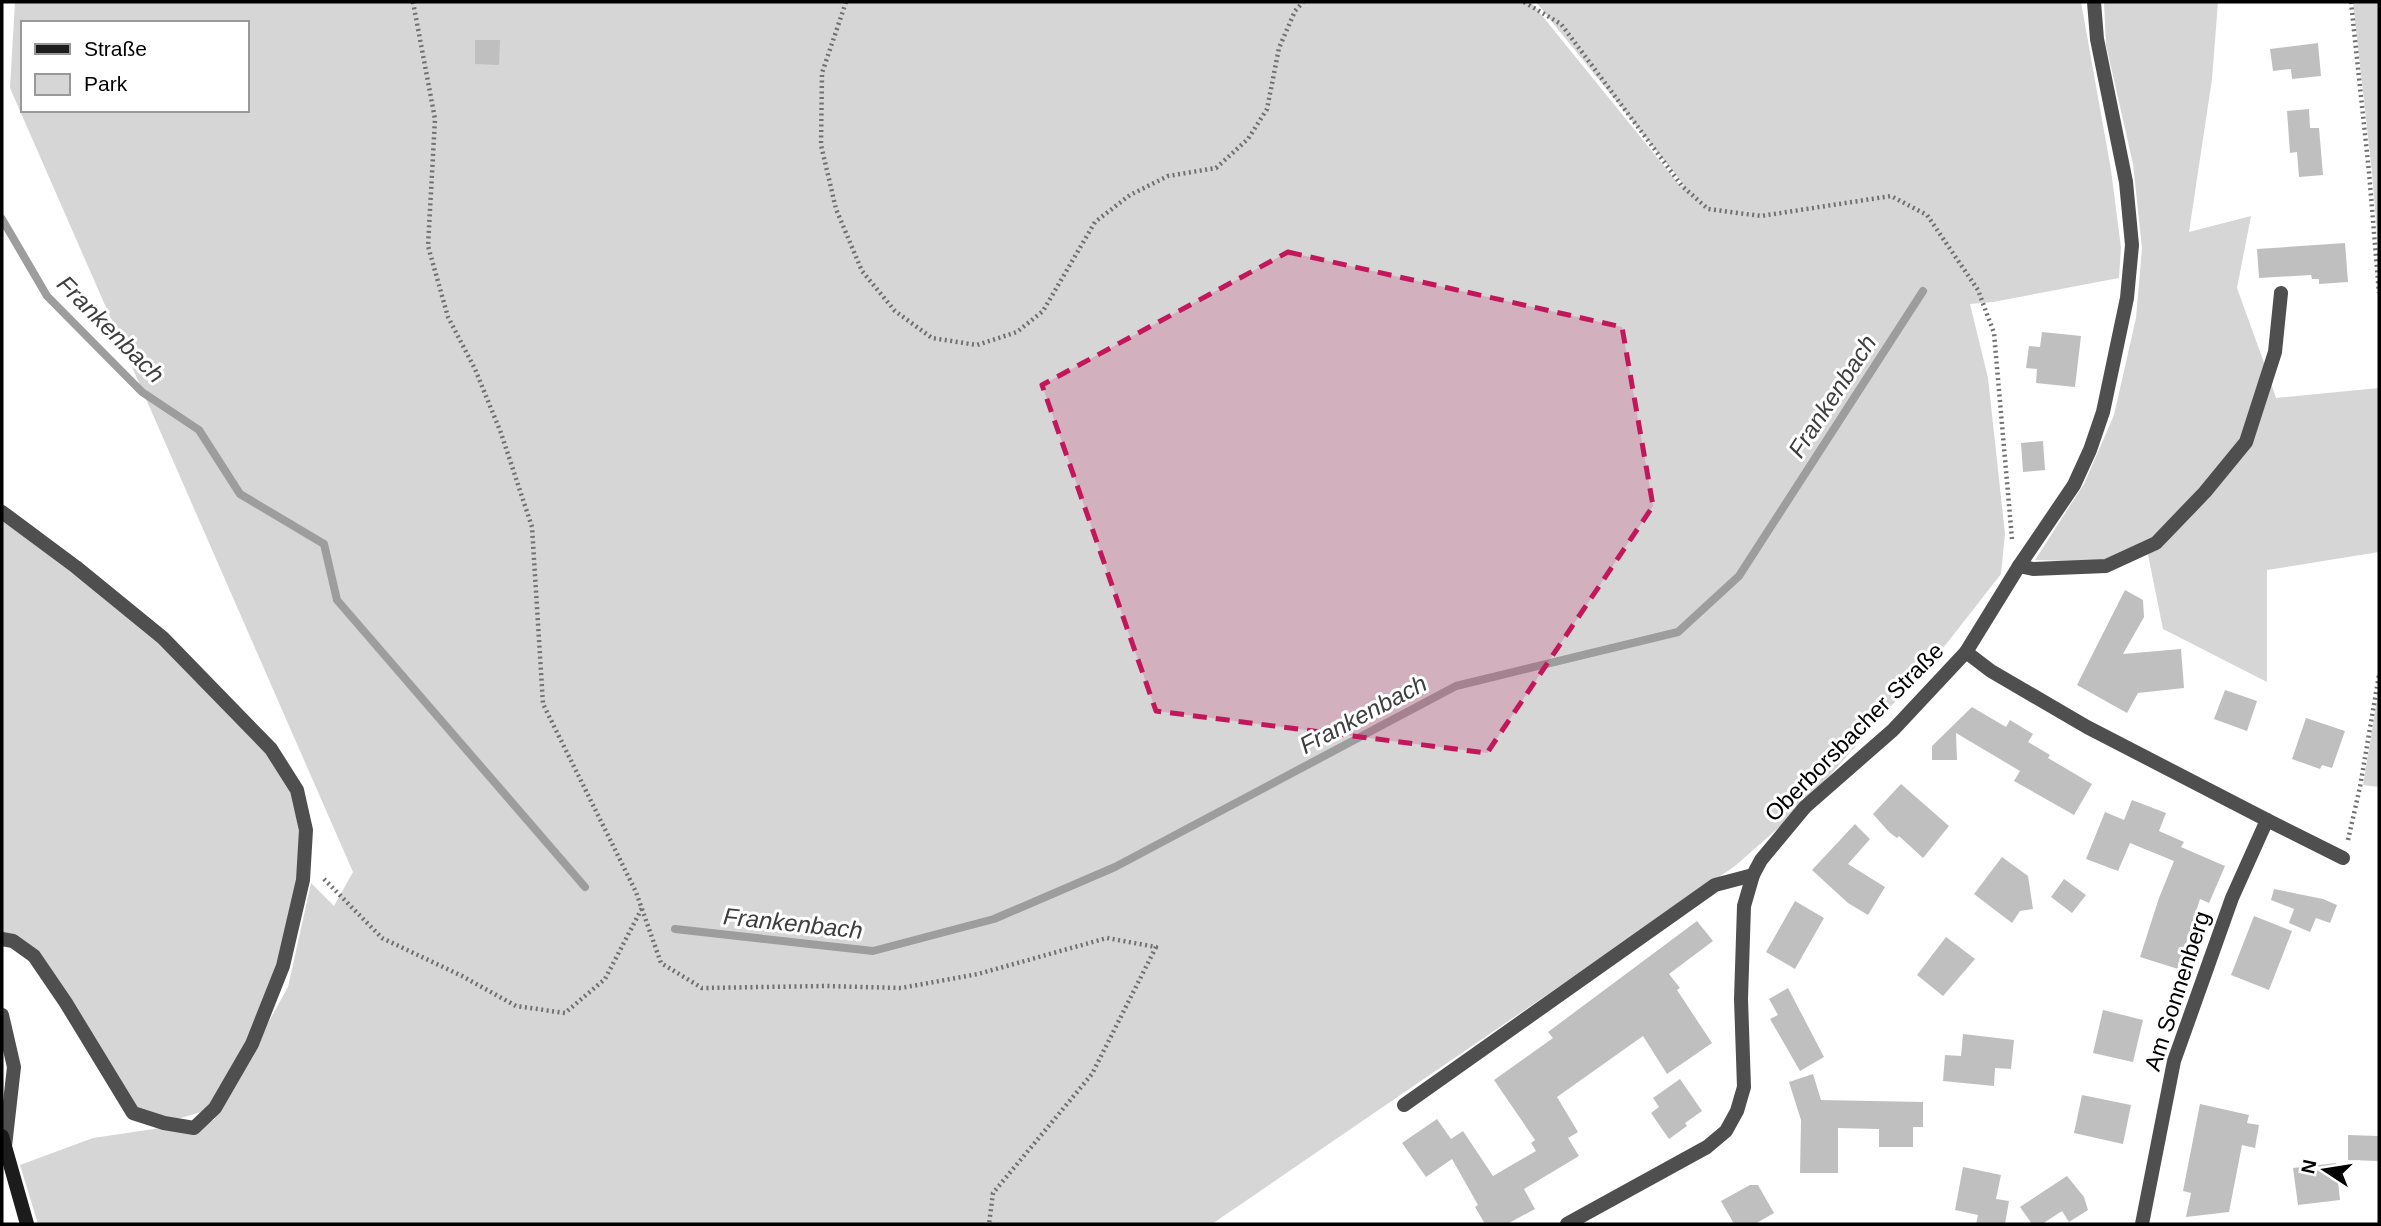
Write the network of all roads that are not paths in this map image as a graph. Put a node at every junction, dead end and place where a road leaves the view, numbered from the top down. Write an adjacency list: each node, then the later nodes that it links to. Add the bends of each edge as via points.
1 (2094, 2): 4 (street, Oberborsbacher Straße, via 2097,39 2126,182 2132,245 2127,298 2103,412 2090,450 2074,485)
2 (2281, 293): 4 (street, via 2275,352 2246,442 2205,492 2155,543 2106,566)
3 (2, 512): 9 (street, via 163,638 271,749 297,790 306,830 303,880 283,966 252,1044 215,1108 194,1128 133,1113 34,956)
4 (2020, 566): 5 (street, Oberborsbacher Straße)
5 (1966, 652): 6 (street, via 2087,727); 8 (street, Oberborsbacher Straße, via 1893,730 1805,807)
6 (2267, 820): 7 (street); 15 (street, Am Sonnenberg, via 2232,898 2174,1061)
7 (2343, 858)
8 (1753, 875): 11 (street, via 1715,885); 14 (street, Oberborsbacher Straße, via 1744,906 1744,1077 1737,1111 1726,1131 1707,1147)
9 (2, 939)
10 (2, 1015): 12 (street, via 14,1067)
11 (1404, 1105)
12 (3, 1141): 13 (main road)
13 (27, 1224)
14 (1567, 1224)
15 (2142, 1224)

